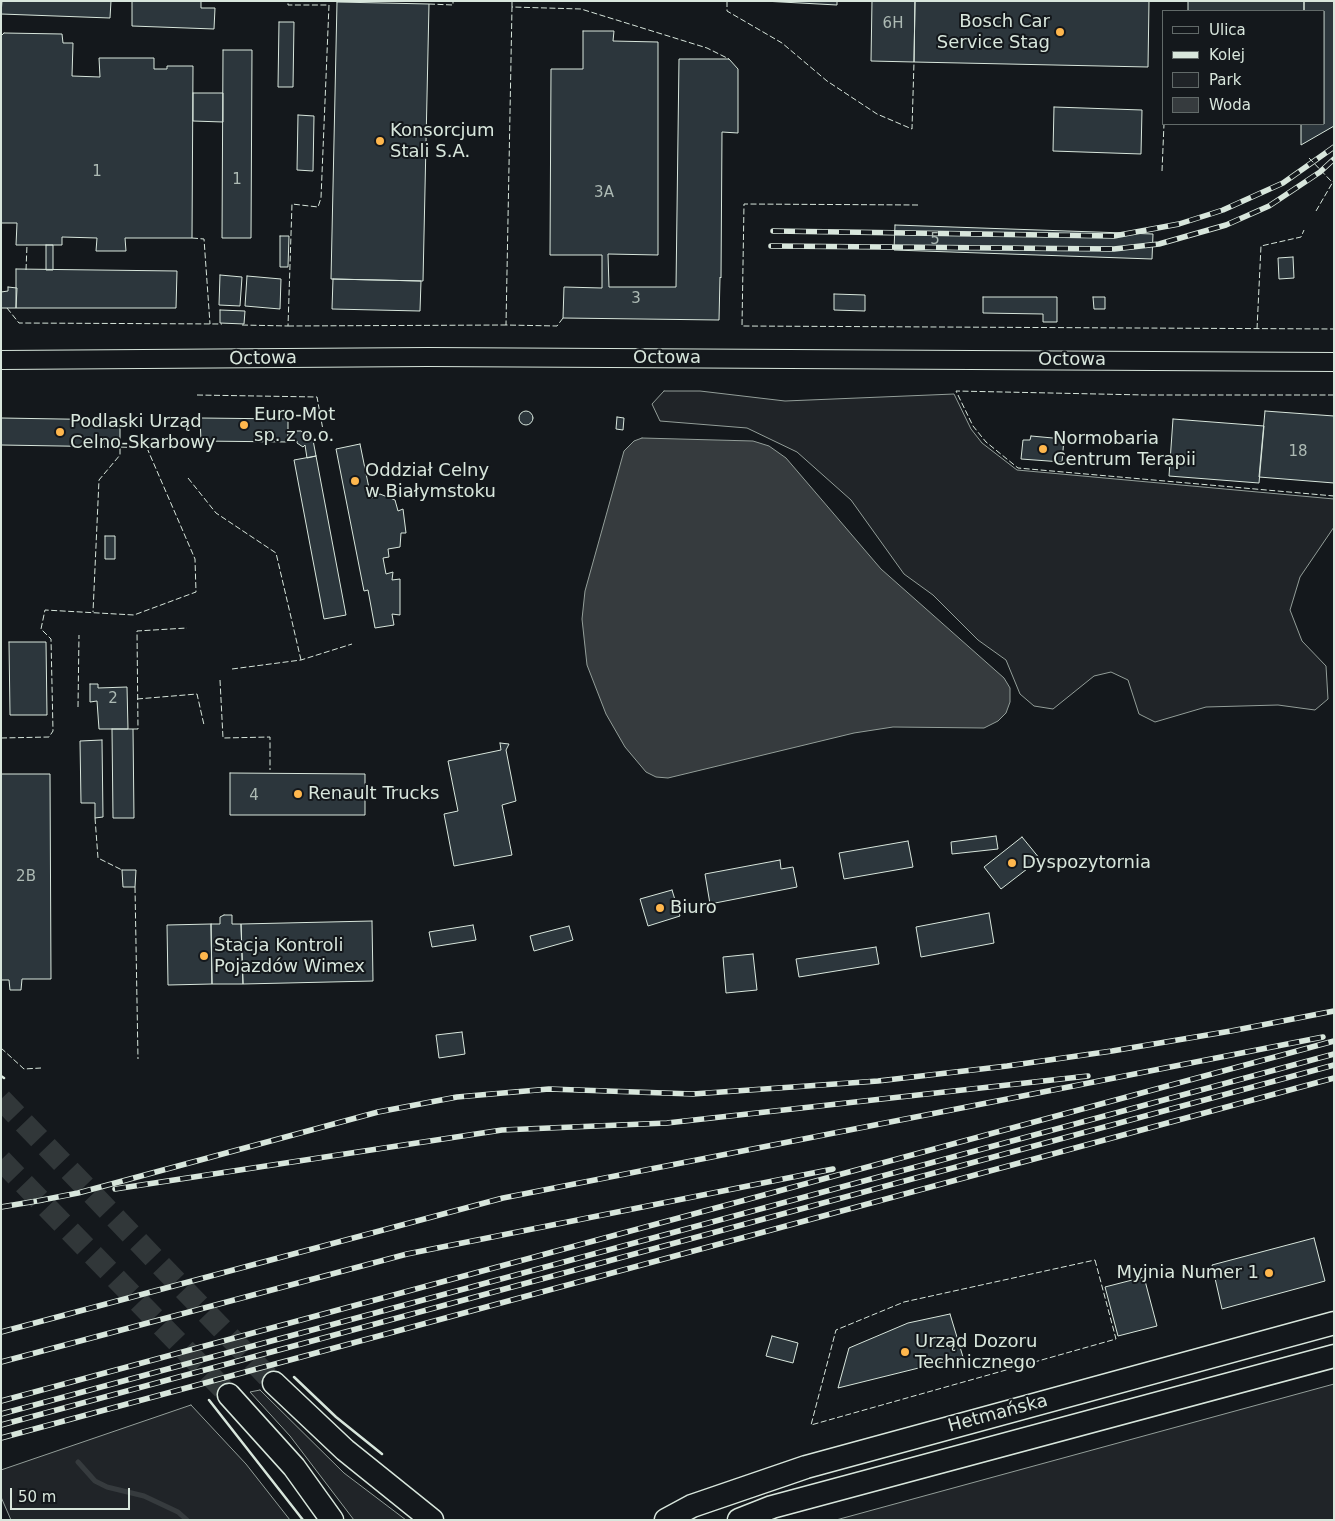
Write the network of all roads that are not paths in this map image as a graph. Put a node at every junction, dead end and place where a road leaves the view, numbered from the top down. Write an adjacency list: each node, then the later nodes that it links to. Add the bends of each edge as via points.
1 (1, 360): 2 (street, Octowa, via 438,357)
2 (1334, 362)
3 (1334, 1323): 7 (main road, Hetmańska)
4 (1334, 1356): 8 (main road, Hetmańska)
5 (274, 1382): 10 (main road, via 345,1450)
6 (229, 1395): 9 (main road, via 294,1467)
7 (806, 1467): 8 (main road, via 796,1489); 11 (main road, Hetmańska, via 692,1506)
8 (772, 1507): 12 (main road, Hetmańska)
9 (332, 1520)
10 (432, 1520)
11 (666, 1520)
12 (739, 1520)

